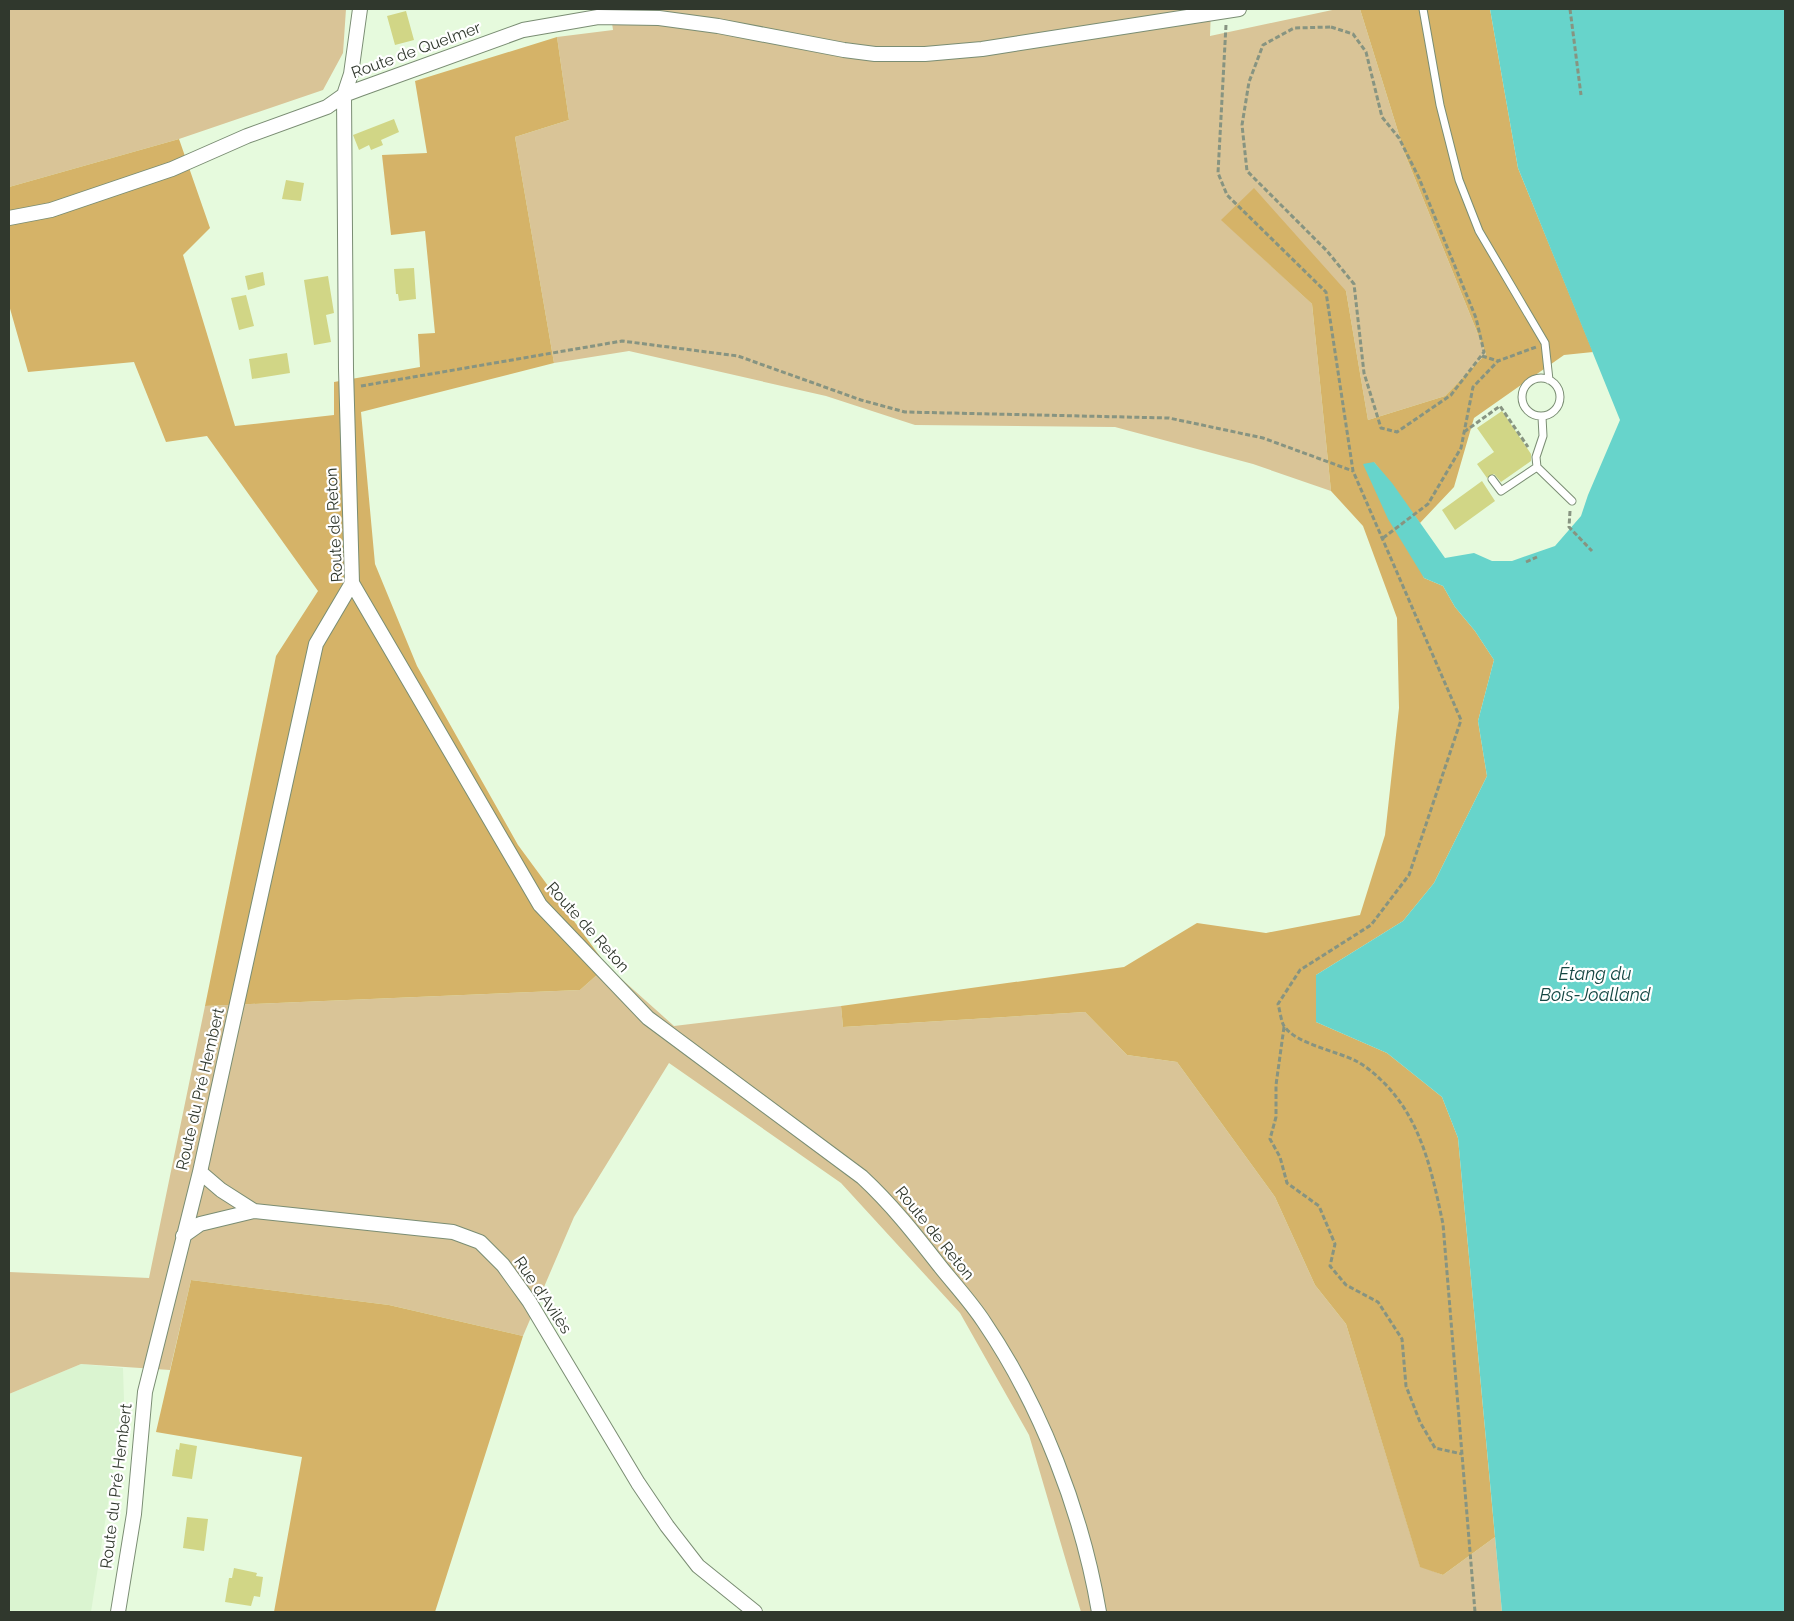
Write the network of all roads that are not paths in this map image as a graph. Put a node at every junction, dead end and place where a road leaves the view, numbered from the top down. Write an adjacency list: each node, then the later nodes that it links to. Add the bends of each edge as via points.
1 (360, 9): 4 (street, Route de Reton, via 351,74)
2 (1423, 9): 6 (lane, via 1440,106 1459,180 1479,230 1545,343)
3 (1231, 10): 4 (street, Route de Quelmer, via 982,49 925,54 844,50 659,18 598,17 523,30)
4 (344, 95): 5 (street, Route de Quelmer, via 327,107 172,168 51,210); 11 (street, Route de Reton, via 346,388)
5 (9, 218)
6 (1549, 380): 7 (lane, via 1559,388 1561,401 1554,412); 7 (lane, via 1531,381 1522,396 1530,413)
7 (1542, 417): 8 (lane, via 1543,436 1536,457)
8 (1537, 467): 9 (lane, via 1501,492); 10 (lane)
9 (1492, 479)
10 (1572, 502)
11 (352, 583): 12 (street, Route du Pré Hembert, via 316,644); 17 (street, Route de Reton, via 540,904 648,1018 862,1177 893,1206 984,1321 1020,1380 1065,1482 1093,1575)
12 (200, 1172): 13 (street, via 220,1190); 14 (street, Route du Pré Hembert)
13 (254, 1211): 14 (street, Rue d'Avilès, via 200,1224); 16 (street, Rue d'Avilès, via 453,1232 480,1242 503,1265 529,1301 667,1526 698,1566)
14 (183, 1236): 15 (street, Route du Pré Hembert, via 145,1392 134,1514)
15 (118, 1612)
16 (755, 1612)
17 (1100, 1612)

